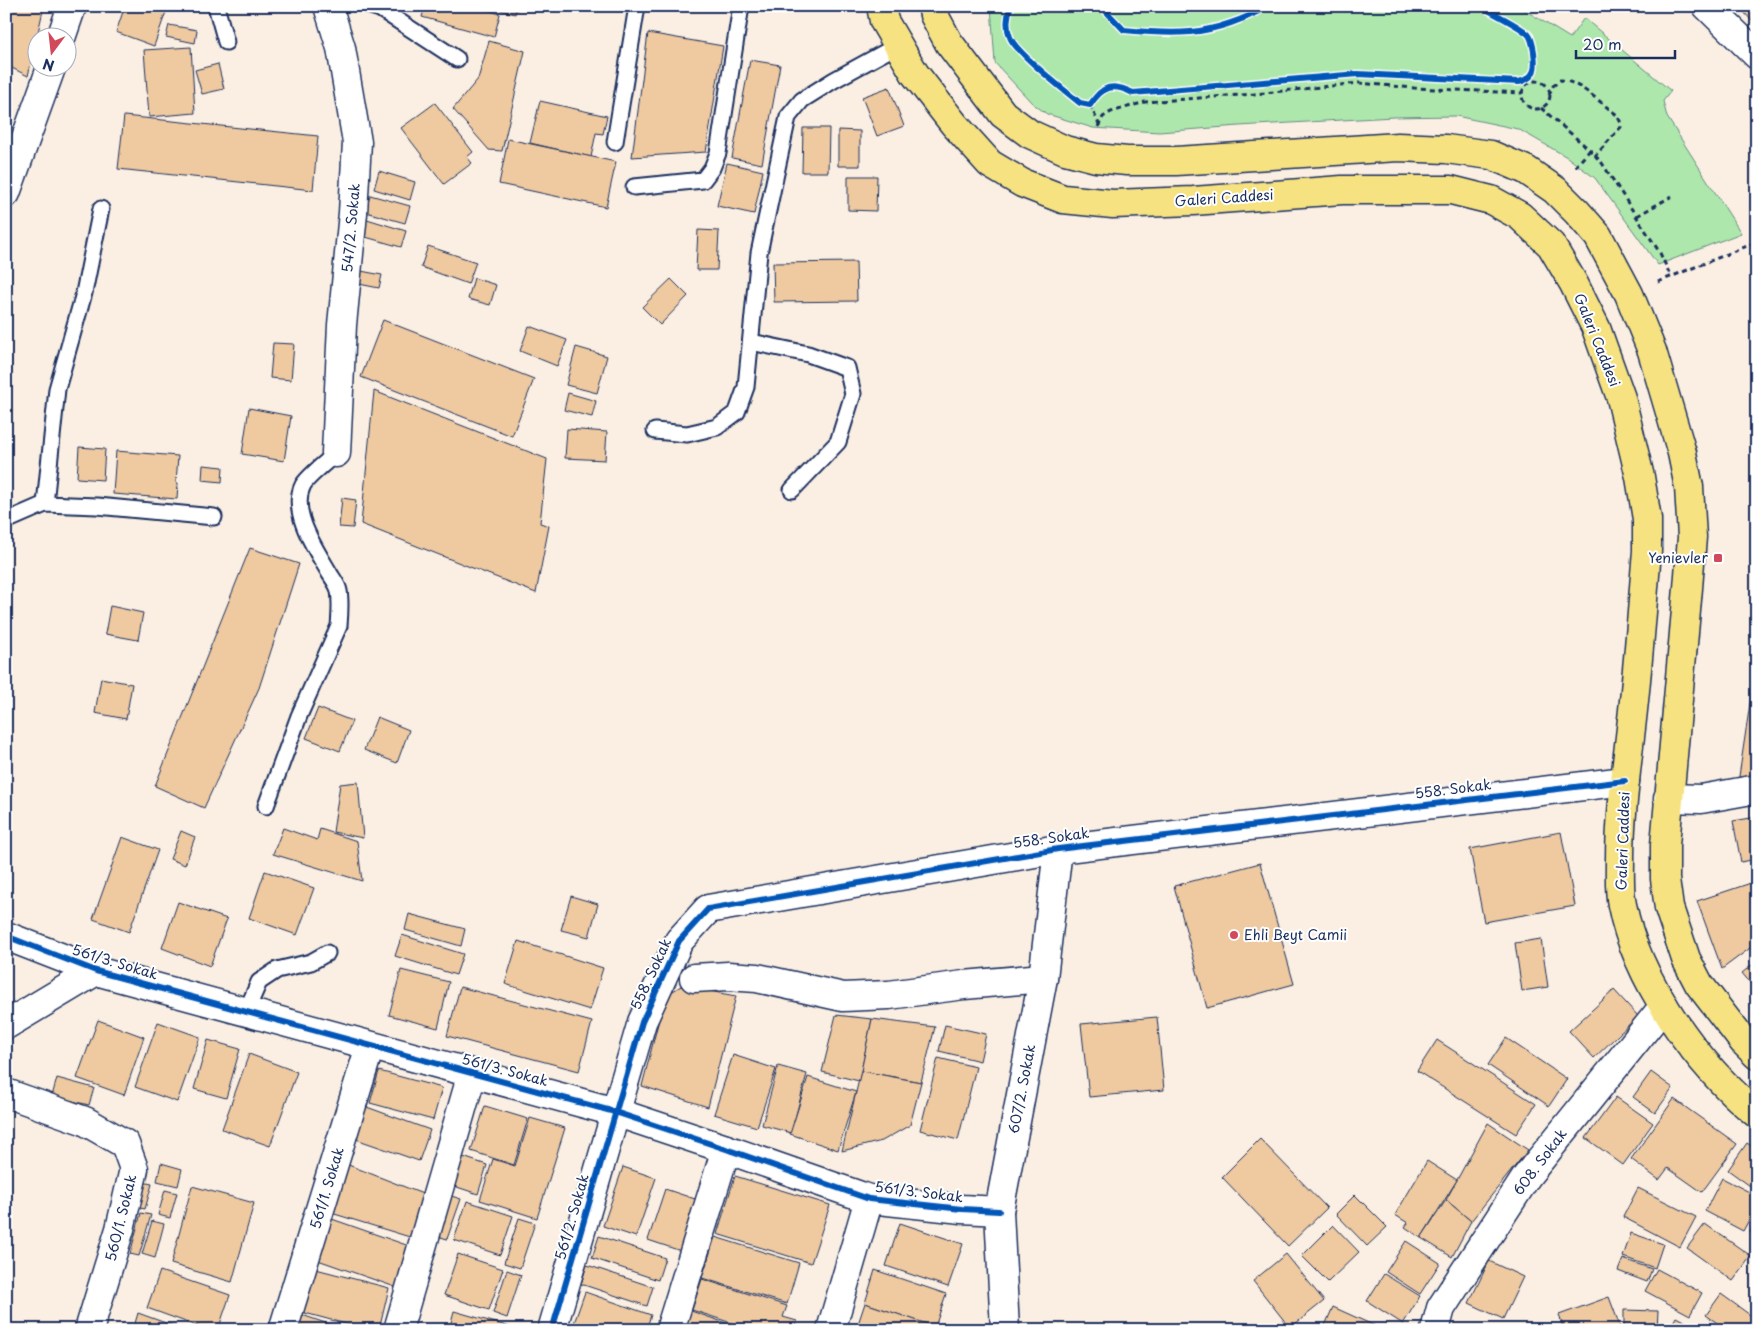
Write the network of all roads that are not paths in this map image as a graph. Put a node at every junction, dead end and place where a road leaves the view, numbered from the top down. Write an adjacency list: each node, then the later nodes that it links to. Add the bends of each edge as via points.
1 (72, 6): 10 (street)
2 (216, 6): 11 (lane)
3 (328, 6): 22 (street, 547/2. Sokak, via 341,48 357,142 342,325)
4 (370, 6): 14 (lane, via 380,9)
5 (637, 6): 16 (lane)
6 (741, 6): 17 (lane, via 718,153 712,168 703,180)
7 (881, 6): 12 (main road, Galeri Caddesi, via 884,21)
8 (932, 6): 29 (main road, via 949,43 1002,114 1030,134 1065,150 1096,158 1176,161 1398,147 1446,149 1491,155 1526,170 1555,190 1577,212 1598,236 1629,294 1652,351 1682,453 1691,505 1688,588)
9 (1707, 6): 13 (street)
10 (64, 28)
11 (226, 42)
12 (898, 44): 20 (lane, via 802,100 788,117 759,253); 27 (main road, Galeri Caddesi, via 915,74 990,164 1022,183 1063,199 1113,204 1342,190 1451,190 1492,200 1520,216 1551,245 1596,328 1621,398 1647,519 1647,552)
13 (1757, 55)
14 (457, 59)
15 (47, 78): 18 (street)
16 (615, 142)
17 (634, 187)
18 (6, 193)
19 (101, 209): 24 (lane, via 84,293 57,389)
20 (751, 342): 21 (lane, via 746,387 737,412 717,426 687,434); 23 (lane, via 808,354 847,368 853,394 838,442)
21 (655, 431)
22 (336, 453): 30 (lane, via 304,483 298,502 315,549 339,589 339,626 299,716)
23 (792, 490)
24 (45, 504): 25 (lane); 26 (lane)
25 (214, 517)
26 (6, 521)
27 (1625, 781): 31 (street, 558. Sokak); 37 (main road, Galeri Caddesi, via 1620,842 1622,904 1633,946)
28 (1757, 789): 29 (street, via 1701,800)
29 (1668, 798): 41 (main road, via 1665,879 1669,908 1686,959 1699,984)
30 (266, 806)
31 (1058, 849): 36 (street, 607/2. Sokak); 44 (street, 558. Sokak, via 708,909 679,941 665,971 642,1022)
32 (6, 936): 34 (street, 561/3. Sokak)
33 (327, 953): 38 (lane, via 311,962 277,970 259,982)
34 (96, 971): 38 (street, 561/3. Sokak); 39 (street)
35 (694, 978): 36 (street, via 757,978 843,997)
36 (1043, 978): 48 (street, 607/2. Sokak)
37 (1664, 1006): 45 (main road, Galeri Caddesi, via 1702,1059); 56 (street, 608. Sokak, via 1527,1176 1441,1308)
38 (246, 1012): 40 (street, 561/3. Sokak)
39 (6, 1024)
40 (370, 1046): 42 (street, 561/3. Sokak); 50 (street, 561/1. Sokak)
41 (1757, 1055)
42 (472, 1074): 44 (street, 561/3. Sokak); 51 (street)
43 (6, 1093): 49 (street, 560/1. Sokak, via 85,1121 125,1144 134,1169 120,1230)
44 (615, 1112): 46 (street, 561/3. Sokak); 52 (street, 561/2. Sokak)
45 (1757, 1114)
46 (726, 1149): 47 (street, 561/3. Sokak); 53 (street)
47 (869, 1199): 48 (street, 561/3. Sokak); 54 (street)
48 (1000, 1211): 55 (street, 607/2. Sokak)
49 (90, 1330)
50 (284, 1330)
51 (398, 1330)
52 (552, 1330)
53 (670, 1330)
54 (831, 1330)
55 (1005, 1330)
56 (1435, 1330)

